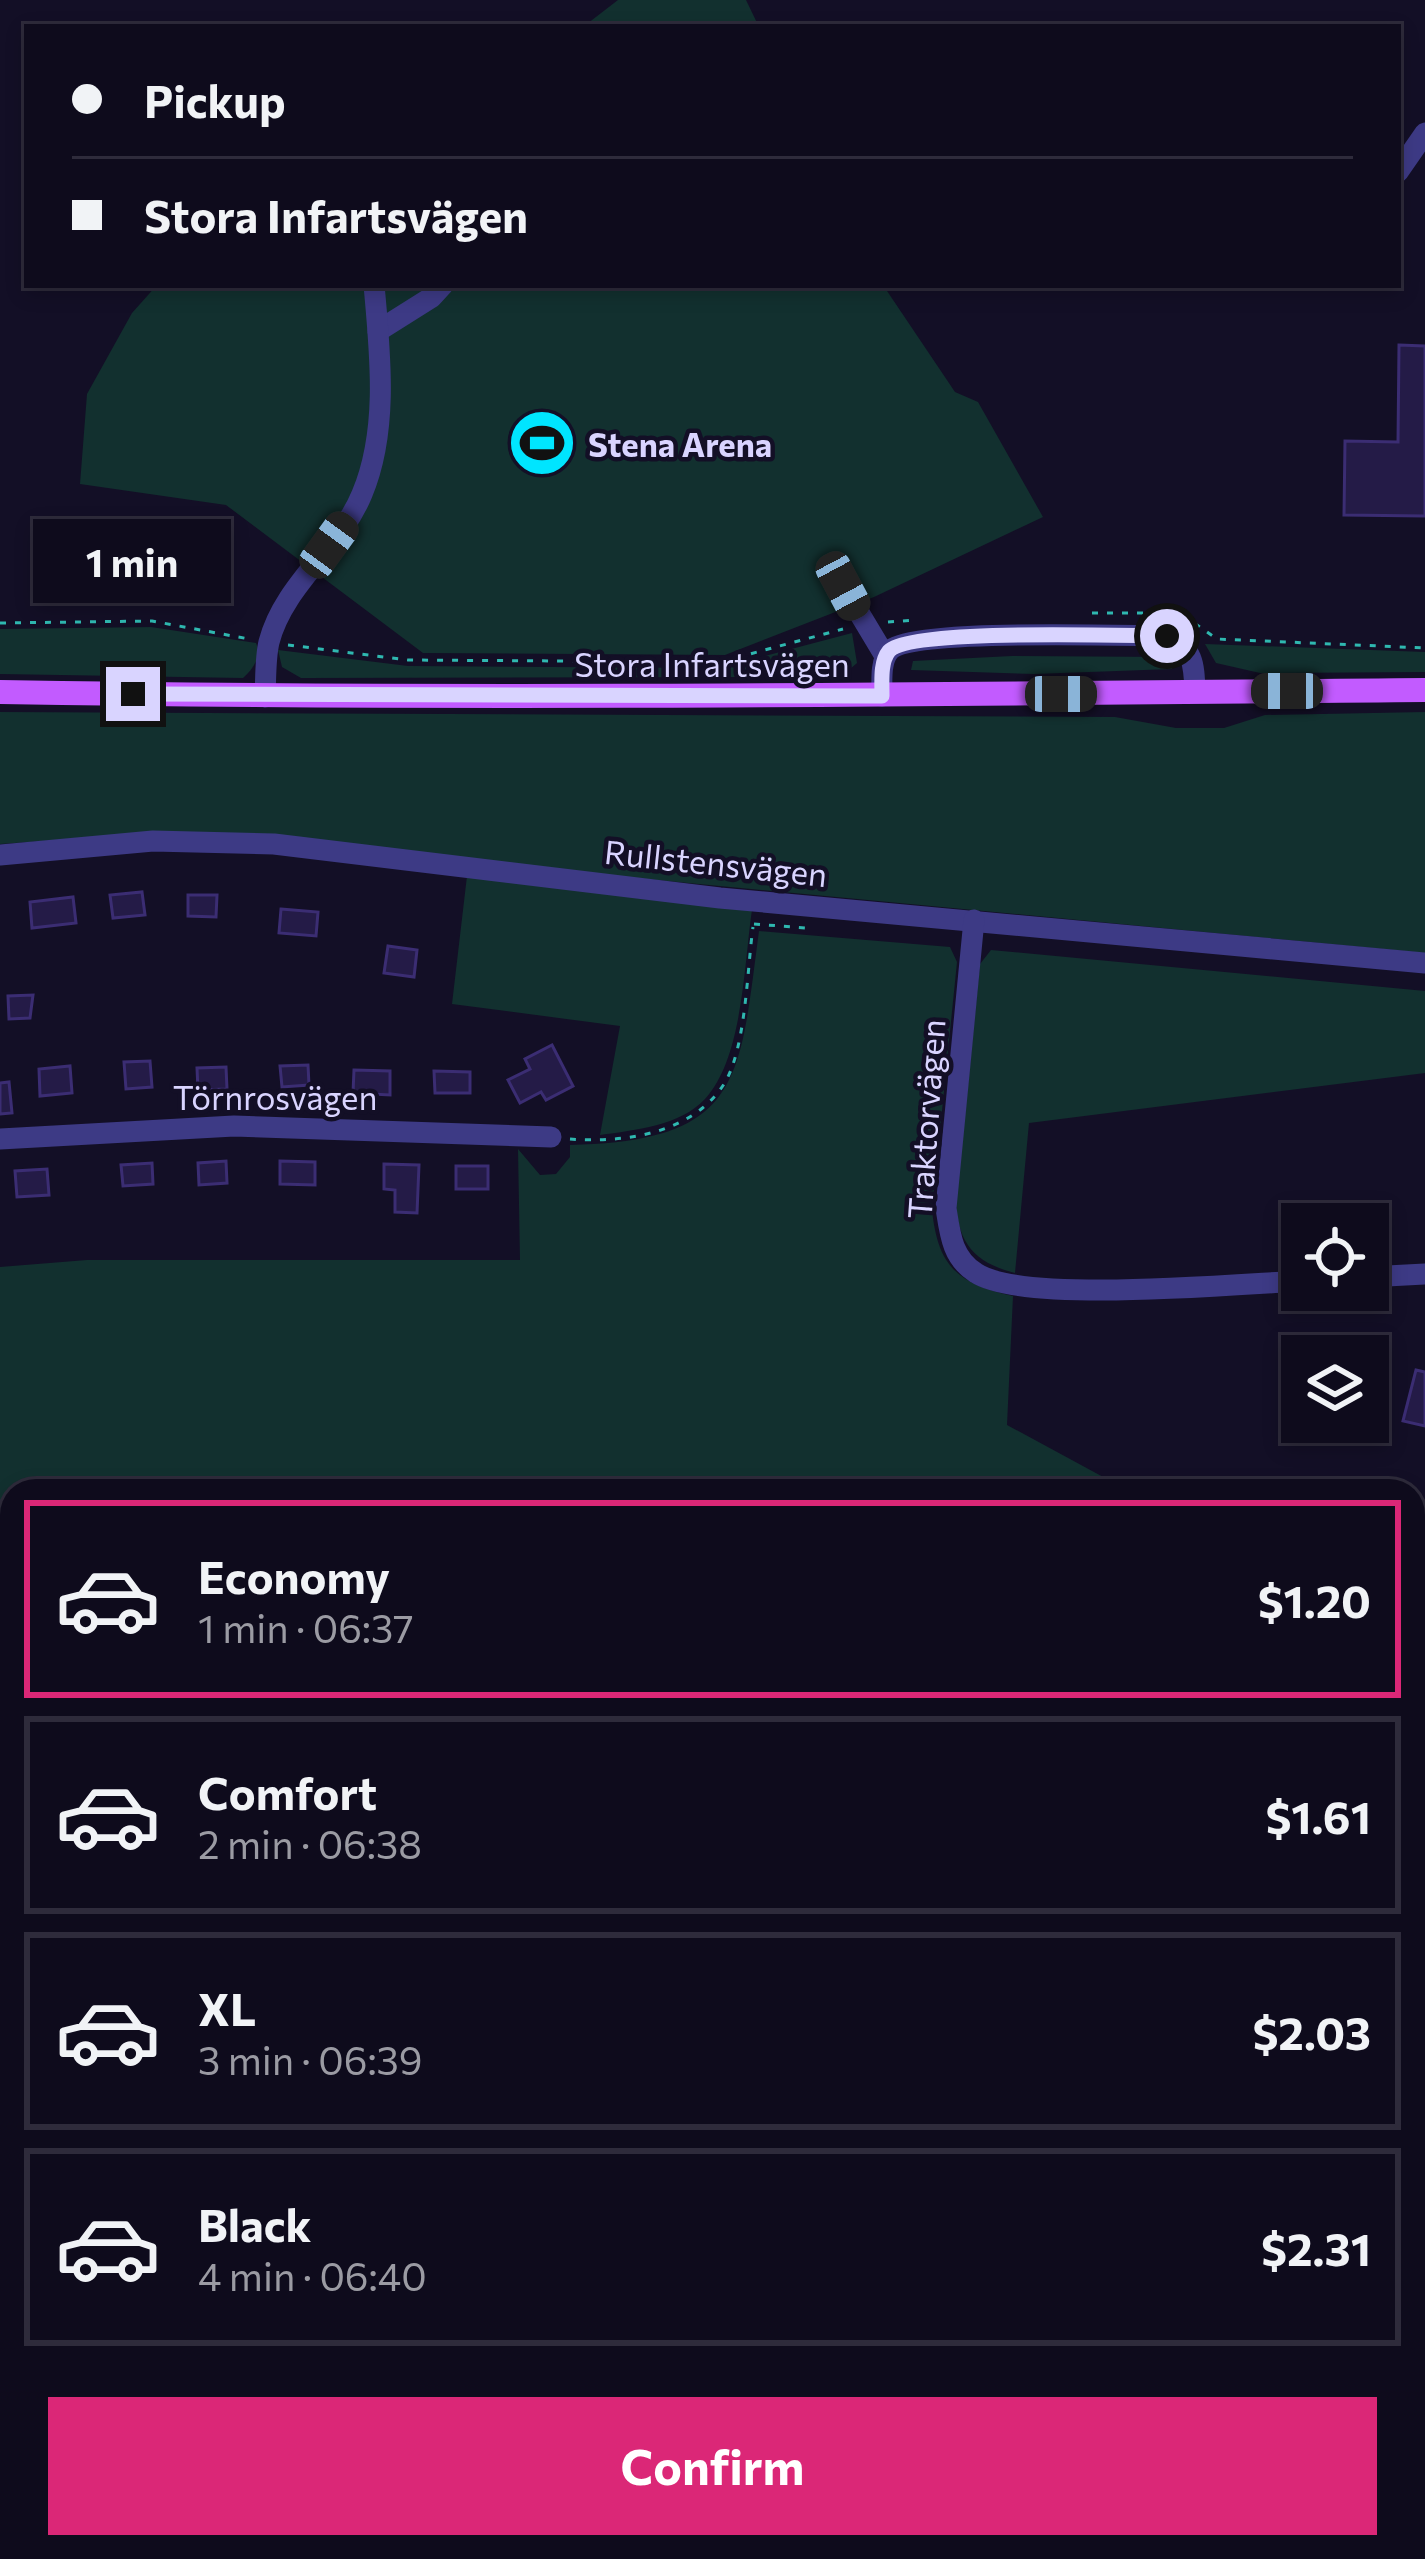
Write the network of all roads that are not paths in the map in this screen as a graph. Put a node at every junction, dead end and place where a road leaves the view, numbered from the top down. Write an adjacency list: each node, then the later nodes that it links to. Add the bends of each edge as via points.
1 (1425, 133): 2 (street)
2 (1401, 168)
3 (374, 288): 5 (street)
4 (440, 288): 5 (street)
5 (378, 331): 12 (street, via 382,365 362,495 282,610 269,642)
6 (843, 586): 7 (street)
7 (885, 656): 10 (street, via 910,642 989,636 1167,636 1194,662); 11 (street)
8 (1425, 690): 10 (main road, Stora Infartsvägen)
9 (0, 692): 12 (main road, Stora Infartsvägen)
10 (1195, 692): 11 (main road, Stora Infartsvägen)
11 (882, 696): 12 (main road, Stora Infartsvägen)
12 (265, 697)
13 (0, 855): 14 (street, Rullstensvägen, via 221,841)
14 (974, 920): 15 (street, Rullstensvägen); 20 (street, Traktorvägen, via 946,1208 958,1258 978,1275 1028,1288)
15 (1425, 963)
16 (551, 1137): 17 (street, Törnrosvägen, via 235,1126)
17 (0, 1139)
18 (1425, 1274): 19 (street)
19 (1389, 1276)
20 (1281, 1282)

